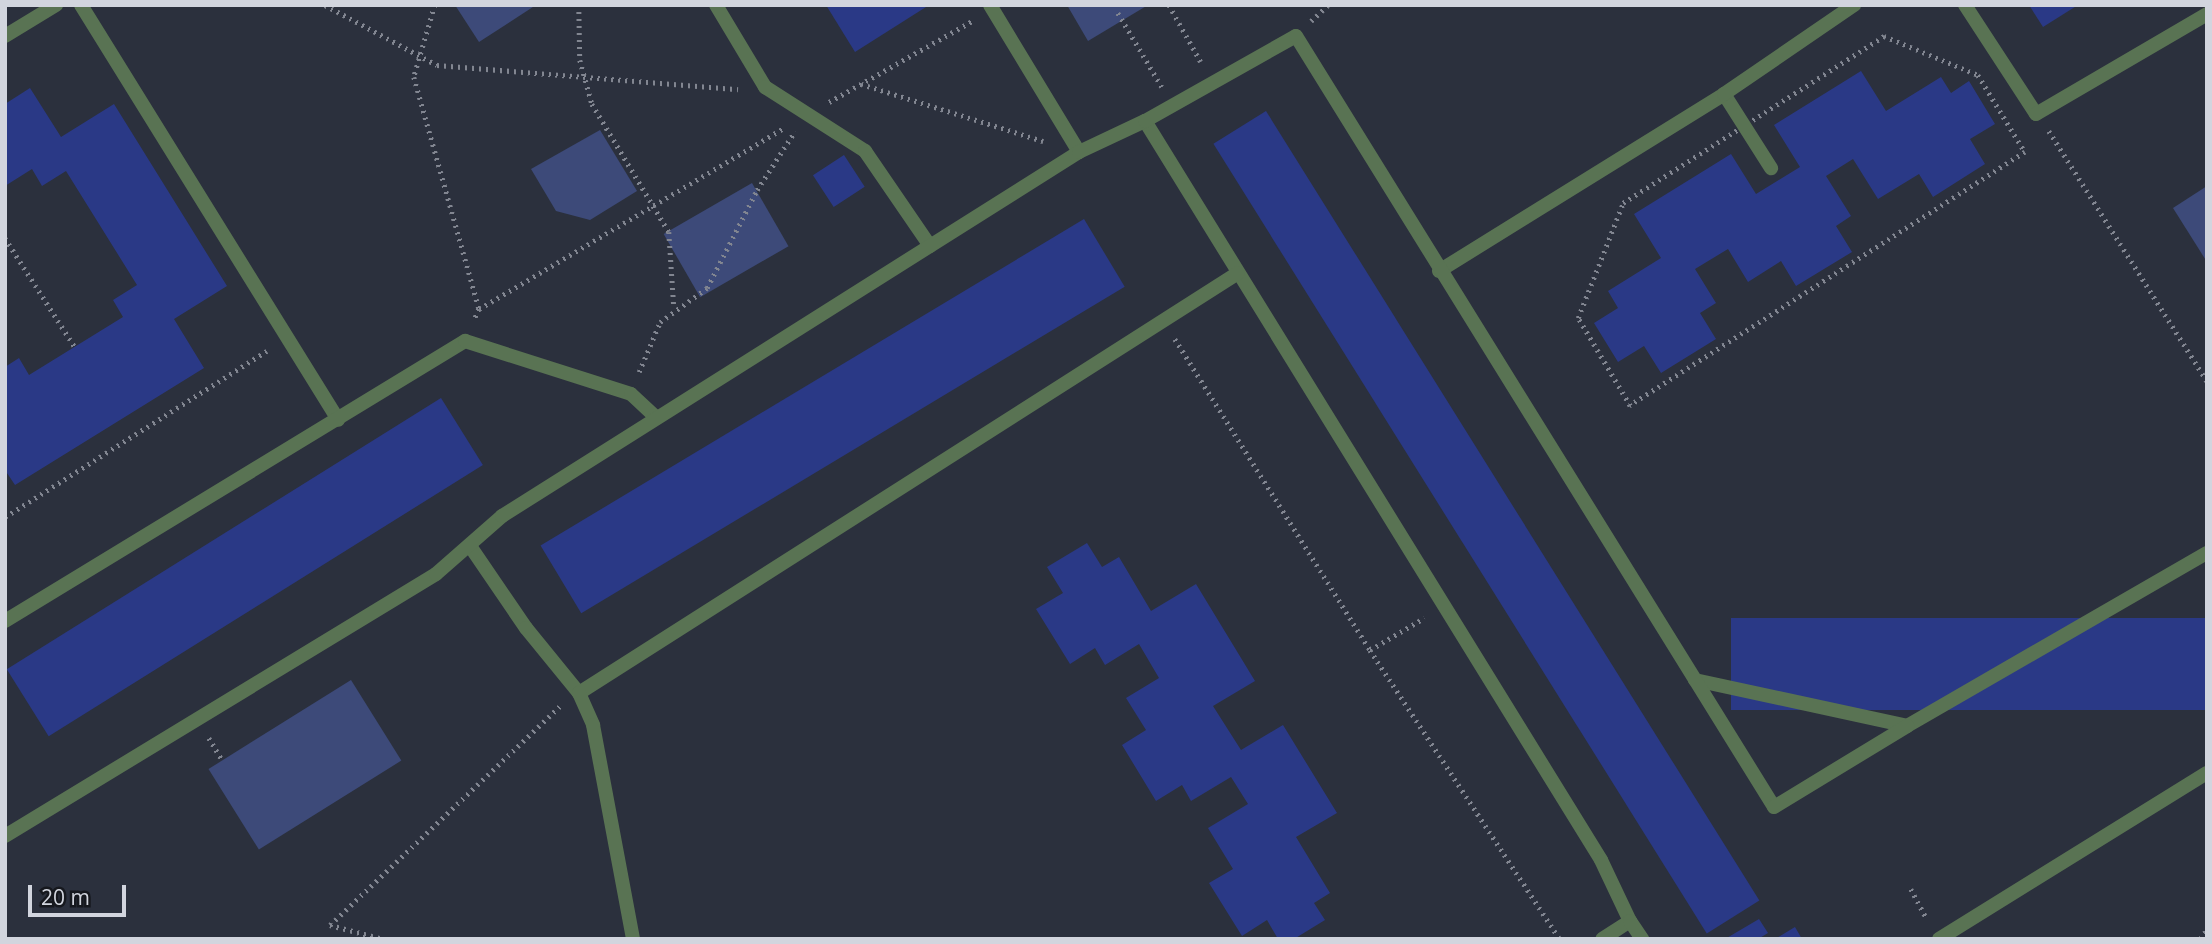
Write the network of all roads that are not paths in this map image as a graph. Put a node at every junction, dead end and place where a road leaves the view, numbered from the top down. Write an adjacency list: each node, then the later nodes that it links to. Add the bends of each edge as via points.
1 (56, 5): 8 (lane)
2 (81, 5): 17 (lane)
3 (716, 5): 13 (lane, via 765,87 865,151)
4 (1854, 5): 9 (lane)
5 (1965, 5): 7 (lane, via 2036,114)
6 (992, 7): 11 (lane)
7 (2207, 14)
8 (5, 36)
9 (1724, 94): 12 (lane); 14 (lane)
10 (1145, 121): 11 (lane); 14 (lane, via 1296,36); 15 (lane)
11 (1079, 152): 13 (lane)
12 (1771, 168)
13 (930, 246): 16 (lane)
14 (1439, 271): 21 (lane)
15 (1238, 273): 22 (lane); 26 (lane, via 1601,860)
16 (657, 418): 17 (lane, via 631,394 465,341); 18 (lane, via 502,516)
17 (338, 420): 20 (lane)
18 (470, 546): 22 (lane, via 526,628); 25 (lane, via 436,574)
19 (2207, 553): 23 (lane)
20 (5, 621)
21 (1695, 680): 23 (lane); 23 (lane, via 1774,807)
22 (579, 693): 27 (lane, via 593,725)
23 (1907, 726)
24 (2207, 773): 30 (lane)
25 (5, 836)
26 (1630, 921): 28 (lane); 29 (lane)
27 (633, 939)
28 (1602, 939)
29 (1642, 939)
30 (1939, 939)

